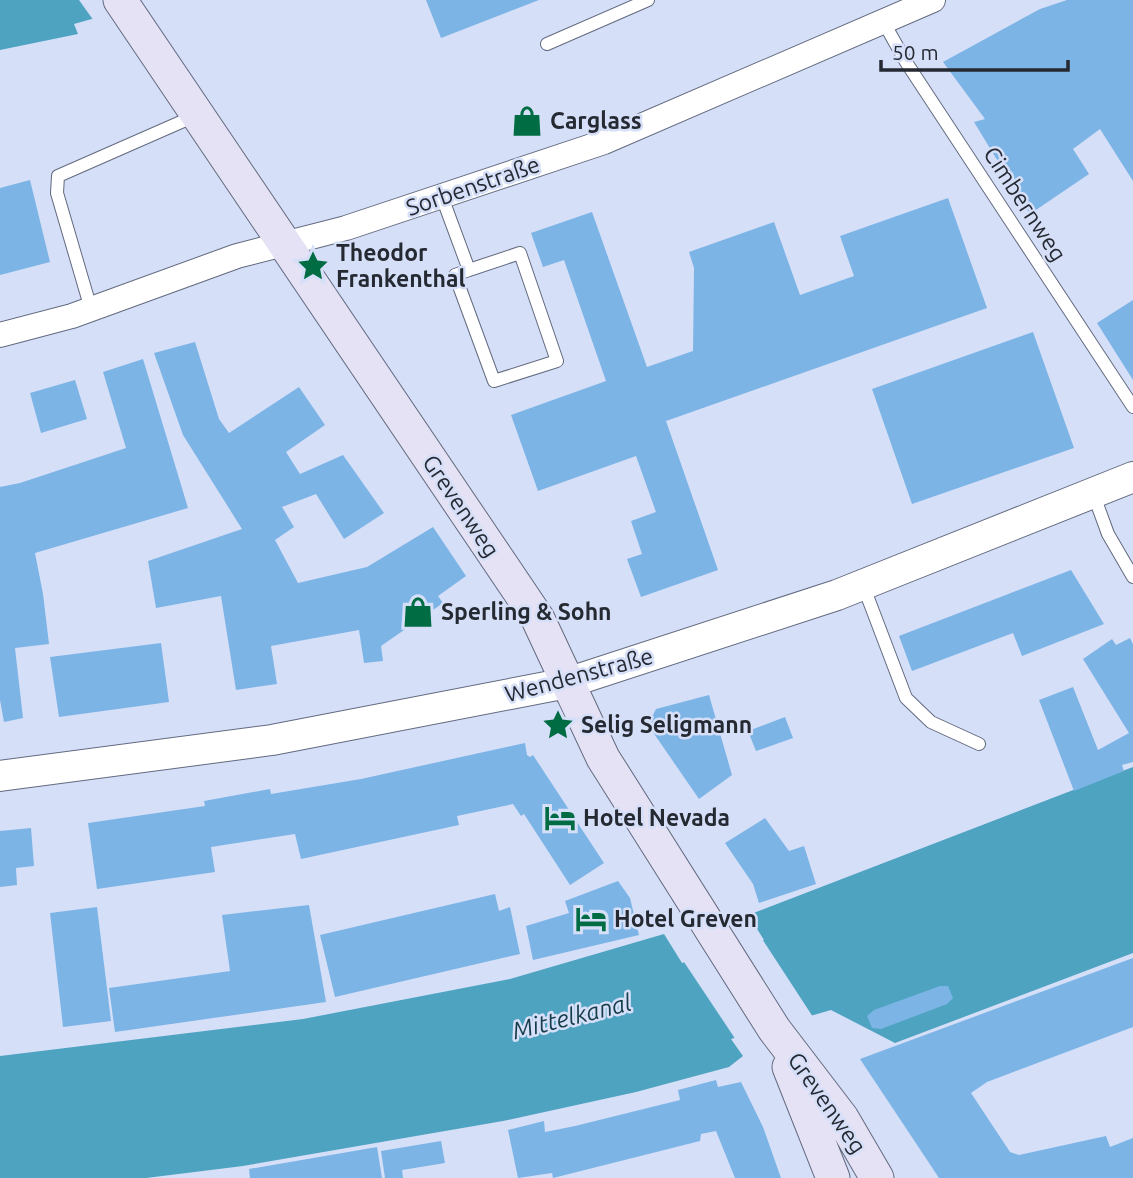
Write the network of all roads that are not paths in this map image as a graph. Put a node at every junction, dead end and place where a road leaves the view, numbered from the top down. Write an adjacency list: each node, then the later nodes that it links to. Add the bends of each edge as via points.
1 (648, 0): 5 (lane)
2 (933, 0): 4 (street, Sorbenstraße)
3 (125, 7): 6 (main road, Grevenweg)
4 (884, 23): 7 (street, Sorbenstraße, via 604,142); 12 (lane, Cimbernweg)
5 (547, 44)
6 (197, 115): 8 (main road, Grevenweg); 10 (lane, via 58,176 57,193)
7 (442, 197): 8 (street, Sorbenstraße); 9 (lane)
8 (284, 245): 10 (street, Sorbenstraße, via 237,256); 17 (main road, Grevenweg, via 538,620)
9 (468, 270): 9 (lane, via 520,253 556,361 494,381 456,275)
10 (91, 309): 11 (street, Sorbenstraße)
11 (0, 335)
12 (1133, 407)
13 (1133, 477): 14 (street, Wendenstraße)
14 (1093, 493): 15 (lane, via 1108,534); 16 (street, Wendenstraße)
15 (1133, 578)
16 (863, 585): 17 (street, Wendenstraße); 18 (lane, via 906,698 931,722)
17 (567, 683): 19 (street, Wendenstraße, via 272,740); 20 (main road, Grevenweg, via 603,758)
18 (979, 744)
19 (0, 776)
20 (774, 1029): 21 (main road, Grevenweg); 22 (main road, Grevenweg, via 842,1118)
21 (833, 1178)
22 (877, 1178)

